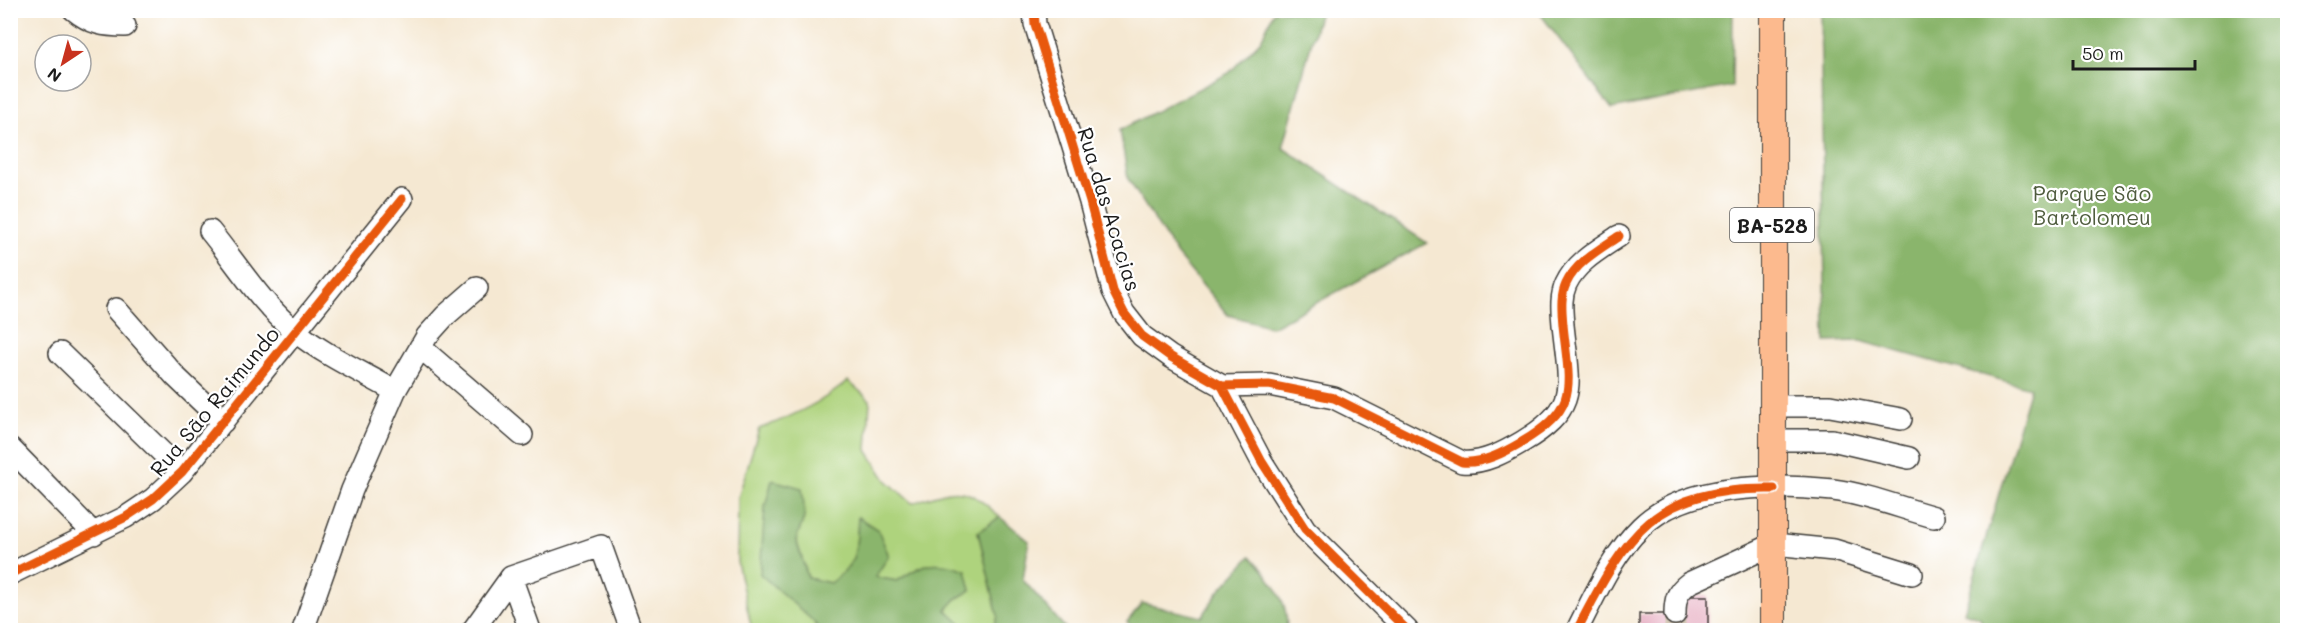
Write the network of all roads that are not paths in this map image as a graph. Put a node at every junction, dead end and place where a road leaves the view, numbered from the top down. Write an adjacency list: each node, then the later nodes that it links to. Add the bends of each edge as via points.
1 (74, 10): 4 (street, via 103,26)
2 (1034, 10): 13 (street, Rua das Acacias, via 1113,291 1124,314 1143,336 1171,357)
3 (1773, 10): 15 (main road, BA-528)
4 (125, 26)
5 (402, 199): 10 (street, Rua São Raimundo)
6 (210, 231): 10 (street, via 279,317)
7 (1619, 236): 13 (street, via 1586,258 1566,284 1561,306 1569,382 1564,406 1533,435 1485,460 1462,462 1334,398 1269,386)
8 (477, 288): 11 (street, via 445,316)
9 (116, 309): 17 (street, via 176,377)
10 (295, 331): 14 (street, Rua São Raimundo, via 319,349); 17 (street, Rua São Raimundo)
11 (420, 347): 14 (street); 18 (street)
12 (60, 353): 22 (street)
13 (1222, 386): 35 (street, via 1262,462 1305,529)
14 (395, 391): 31 (street, via 352,490)
15 (1772, 406): 16 (street, via 1830,406); 19 (main road, BA-528)
16 (1901, 419)
17 (223, 422): 22 (street, Rua São Raimundo)
18 (522, 435)
19 (1772, 440): 21 (street, via 1832,440); 23 (main road, BA-528)
20 (10, 448): 25 (street)
21 (1909, 458)
22 (182, 472): 25 (street, Rua São Raimundo, via 153,499)
23 (1774, 489): 24 (street, via 1834,490); 26 (main road, BA-528); 36 (street, via 1742,488 1700,495 1650,520 1606,574)
24 (1934, 517)
25 (94, 534): 27 (street, Rua São Raimundo)
26 (1774, 544): 28 (street, via 1834,550); 30 (street, via 1689,583 1675,599); 37 (main road, BA-528)
27 (10, 574)
28 (1911, 574)
29 (511, 577): 32 (street); 33 (street); 34 (street, via 601,546)
30 (1675, 614)
31 (303, 630)
32 (473, 630)
33 (530, 630)
34 (631, 630)
35 (1407, 630)
36 (1577, 630)
37 (1773, 630)

